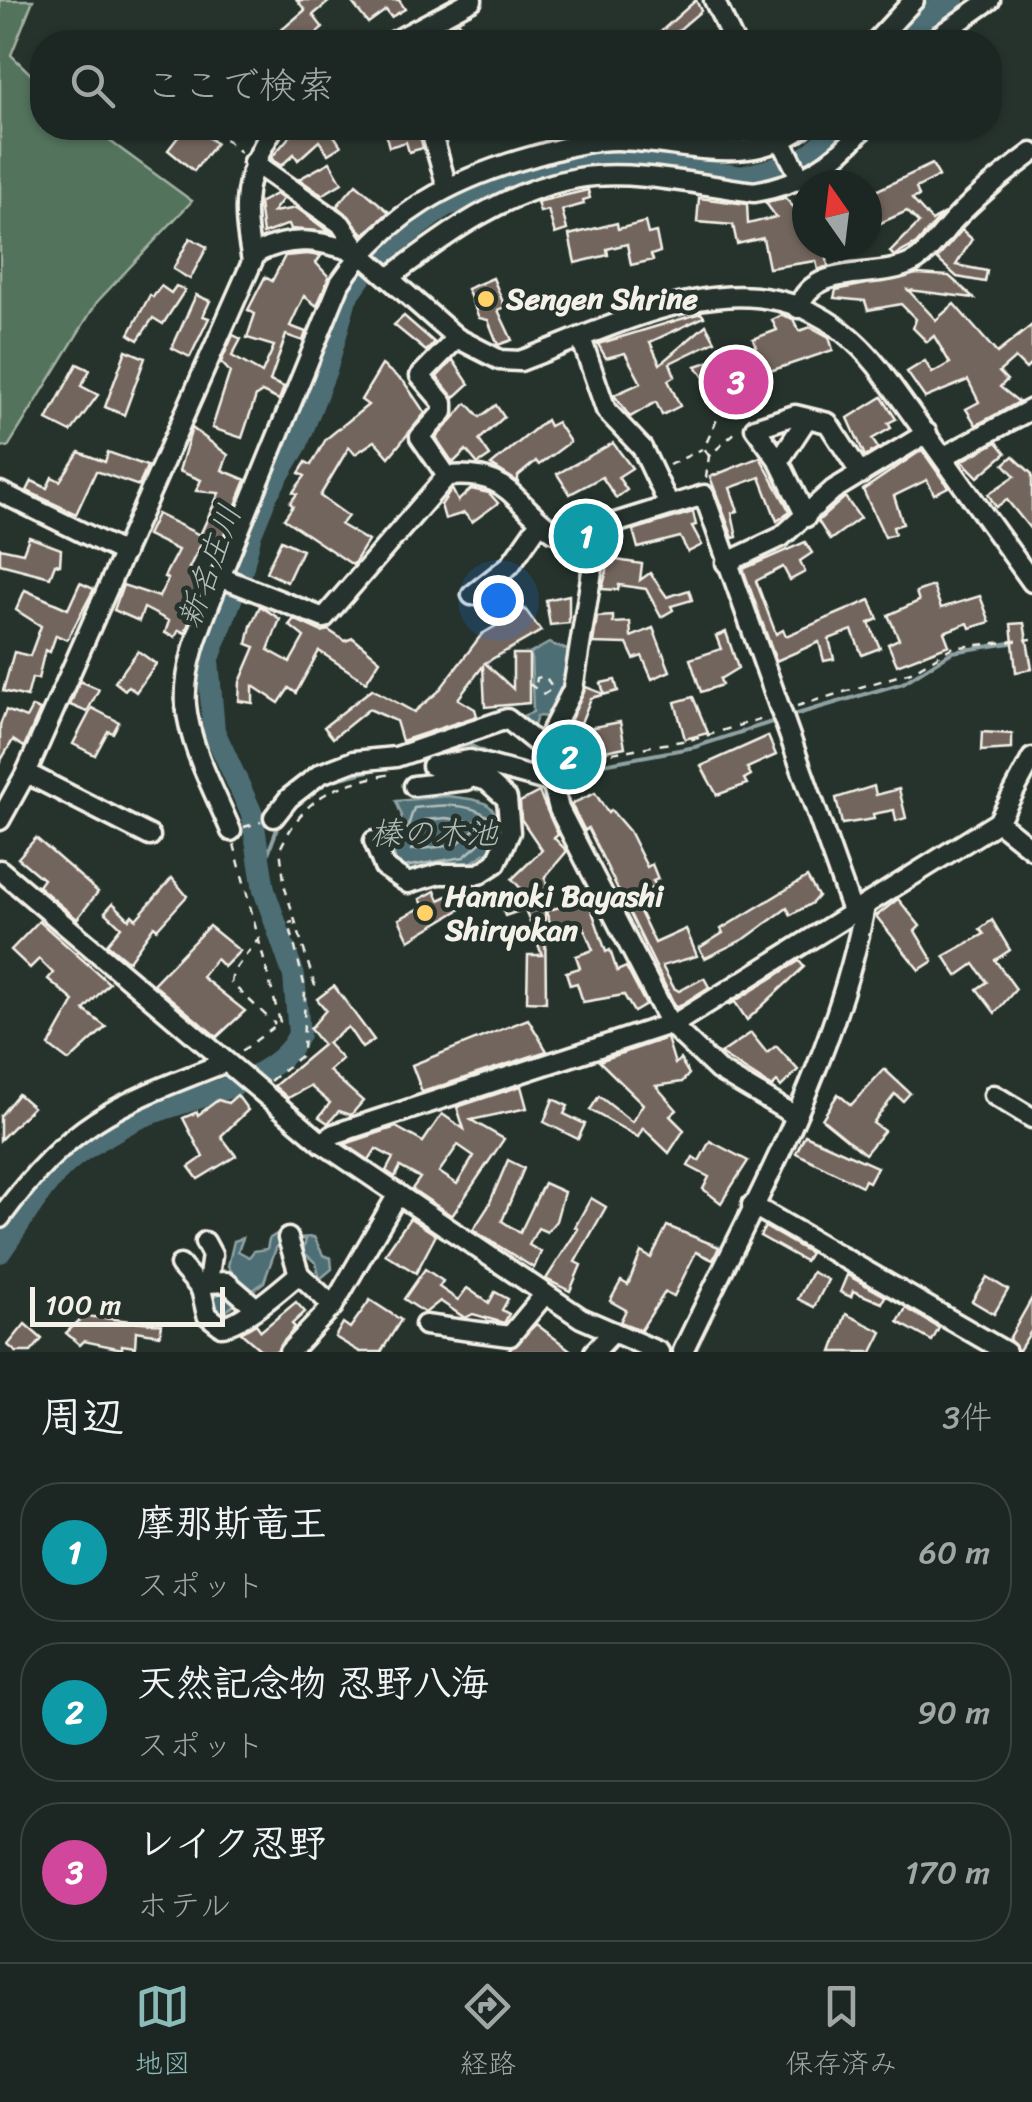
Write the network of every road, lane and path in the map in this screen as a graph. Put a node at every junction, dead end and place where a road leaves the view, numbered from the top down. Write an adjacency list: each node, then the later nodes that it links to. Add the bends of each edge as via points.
1 (472, 0): 5 (street)
2 (714, 0): 6 (street)
3 (914, 0): 7 (street)
4 (990, 0): 8 (street)
5 (416, 30)
6 (728, 30)
7 (886, 30)
8 (947, 30)
9 (227, 140): 16 (path)
10 (266, 140): 16 (street)
11 (433, 140): 20 (street)
12 (774, 140): 20 (street, via 734,153 590,141)
13 (781, 140): 17 (street)
14 (852, 140): 18 (street)
15 (1032, 154): 24 (street, via 997,179 915,261 882,273 823,279)
16 (253, 162): 21 (street, via 341,224); 22 (street, via 243,200)
17 (796, 170)
18 (819, 170)
19 (792, 180): 23 (street, via 754,192 577,178 460,222)
20 (447, 187): 21 (street, via 395,220)
21 (360, 253): 22 (street, via 302,239 280,241); 23 (street); 46 (street, via 340,283)
22 (252, 261): 43 (street)
23 (390, 277): 25 (street)
24 (798, 308): 26 (street, via 712,294); 29 (street, via 857,340)
25 (457, 338): 26 (street, via 500,360 520,361); 36 (street, via 420,376 443,404 420,437 422,445)
26 (581, 338): 34 (street, via 606,410)
27 (1032, 408): 32 (street)
28 (806, 420): 33 (street); 33 (street, via 795,415 756,428); 35 (street, via 828,423)
29 (927, 433): 32 (street); 35 (street)
30 (704, 448): 31 (path); 31 (path, via 724,406 744,400 747,424); 34 (path)
31 (709, 456): 38 (path)
32 (943, 457): 45 (street)
33 (779, 462): 40 (street)
34 (655, 472): 39 (street)
35 (861, 474): 40 (street)
36 (448, 476): 41 (street, via 494,478); 46 (street, via 324,618)
37 (0, 492): 43 (street)
38 (704, 494): 39 (street); 44 (street)
39 (668, 503): 42 (street)
40 (806, 517): 44 (street)
41 (540, 522): 42 (street, via 554,532); 47 (street, via 510,565)
42 (598, 528): 50 (street, via 573,689)
43 (124, 553): 53 (street)
44 (726, 564): 66 (street, via 819,830)
45 (1030, 575)
46 (220, 577): 61 (street, via 193,651 186,708)
47 (472, 595)
48 (529, 684): 49 (path)
49 (536, 684): 49 (path, via 541,676 553,685 544,694)
50 (543, 748): 51 (street, via 506,719); 55 (street)
51 (429, 753): 54 (street); 55 (street); 60 (street, via 320,774 289,798)
52 (1032, 758): 59 (street)
53 (26, 773): 58 (street); 62 (street)
54 (472, 776): 57 (street, via 456,784); 63 (street, via 507,799 511,821 496,863 479,874 408,882 384,868)
55 (550, 777): 74 (street, via 559,809)
56 (371, 778): 60 (path, via 326,790)
57 (414, 786)
58 (0, 820)
59 (998, 822): 64 (street); 66 (street)
60 (280, 824): 61 (path); 67 (path, via 280,867)
61 (231, 831): 68 (path)
62 (150, 836)
63 (374, 840)
64 (1032, 848)
65 (0, 870): 76 (street)
66 (859, 910): 74 (street); 79 (street, via 854,966)
67 (295, 922): 69 (path); 70 (path, via 289,923)
68 (260, 935): 75 (path, via 279,1007); 75 (path, via 230,982)
69 (302, 949): 70 (path); 71 (path)
70 (296, 951): 72 (path)
71 (305, 960): 72 (path); 73 (path)
72 (299, 961): 77 (path, via 304,1054)
73 (314, 986)
74 (670, 1024): 79 (street, via 718,1070); 81 (street)
75 (276, 1026): 76 (path)
76 (225, 1064): 77 (street); 84 (street, via 92,1119 36,1170)
77 (262, 1087): 81 (street)
78 (994, 1094): 80 (street)
79 (794, 1116): 83 (street)
80 (1032, 1118)
81 (322, 1142): 82 (street)
82 (398, 1194): 90 (street); 92 (street)
83 (752, 1205): 100 (street); 101 (street)
84 (0, 1218)
85 (288, 1238): 88 (street)
86 (205, 1242): 89 (street, via 212,1255)
87 (180, 1265): 89 (street)
88 (299, 1274): 91 (street); 92 (street)
89 (204, 1286): 91 (street, via 226,1282); 91 (street, via 208,1315 221,1326 239,1323)
90 (545, 1294): 94 (street); 95 (street)
91 (254, 1306)
92 (334, 1306): 96 (street)
93 (426, 1325): 95 (street)
94 (613, 1332): 98 (street); 99 (street)
95 (510, 1336): 97 (street)
96 (289, 1352)
97 (498, 1352)
98 (594, 1352)
99 (659, 1352)
100 (682, 1352)
101 (1006, 1352)

